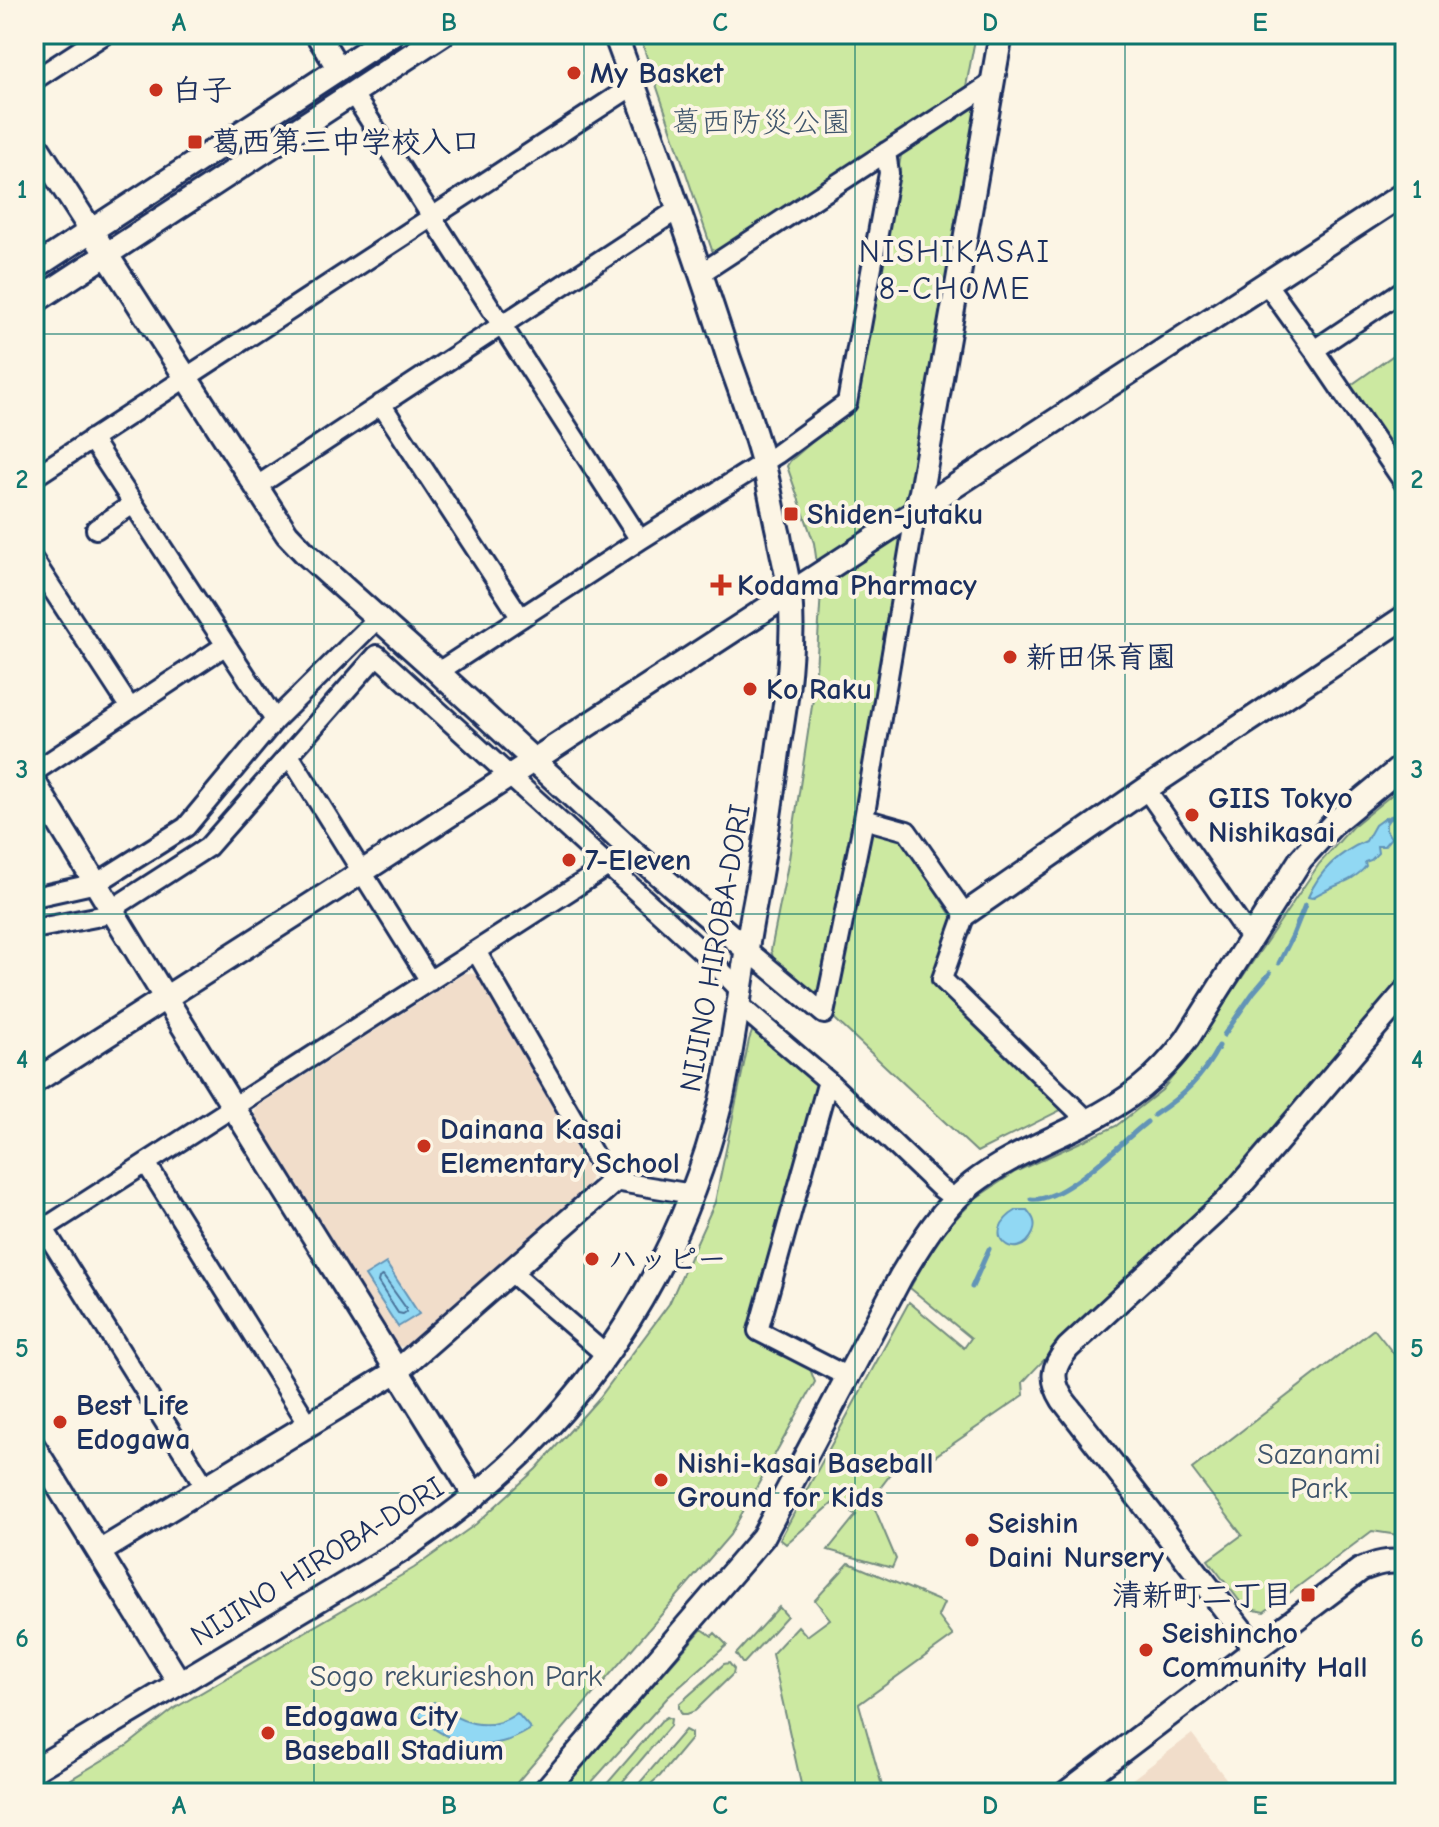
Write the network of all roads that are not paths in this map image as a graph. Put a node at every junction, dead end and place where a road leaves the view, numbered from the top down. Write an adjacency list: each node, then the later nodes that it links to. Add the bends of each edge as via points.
1 (105, 34): 10 (street)
2 (317, 34): 9 (street)
3 (392, 34): 9 (street)
4 (443, 34): 13 (street)
5 (615, 34): 12 (street, NIJINO HIROBA-DORI)
6 (1001, 34): 11 (street)
7 (1403, 34): 8 (street)
8 (1405, 41)
9 (339, 69): 19 (street)
10 (34, 80)
11 (992, 83): 15 (street); 36 (street)
12 (634, 85): 17 (street, NIJINO HIROBA-DORI); 18 (street)
13 (353, 94): 18 (street); 20 (street)
14 (34, 142): 19 (street)
15 (886, 152): 22 (street); 31 (street, via 889,173 847,403)
16 (1405, 193): 23 (street)
17 (680, 208): 22 (street, NIJINO HIROBA-DORI); 26 (street)
18 (432, 218): 26 (street); 28 (street)
19 (91, 230): 20 (street); 21 (street)
20 (107, 255): 25 (street); 28 (street)
21 (34, 268)
22 (701, 273): 31 (street, NIJINO HIROBA-DORI)
23 (1266, 283): 27 (street); 36 (street)
24 (1405, 289): 27 (street)
25 (34, 302)
26 (501, 325): 29 (street); 38 (street)
27 (1314, 350): 33 (street)
28 (186, 377): 30 (street); 34 (street)
29 (381, 404): 34 (street); 43 (street)
30 (91, 439): 32 (street); 35 (street)
31 (763, 463): 38 (street); 40 (street, NIJINO HIROBA-DORI)
32 (34, 477)
33 (1405, 484)
34 (257, 486): 42 (street, via 287,534)
35 (133, 504): 37 (street); 44 (street)
36 (916, 510): 40 (street); 55 (street)
37 (96, 529)
38 (640, 540): 43 (street)
39 (34, 561): 46 (street)
40 (790, 592): 49 (street); 64 (street, NIJINO HIROBA-DORI, via 789,681)
41 (1405, 617): 54 (street)
42 (378, 618): 45 (street); 47 (street)
43 (521, 618): 45 (street)
44 (226, 645): 46 (street); 47 (street)
45 (438, 672): 49 (street)
46 (130, 708): 51 (street)
47 (275, 720): 58 (street, via 186,827)
48 (289, 755): 52 (street, via 377,655); 57 (street); 60 (street, via 208,847)
49 (533, 760): 52 (street); 64 (street)
50 (1405, 764): 63 (street, via 1318,839)
51 (34, 772)
52 (510, 776): 56 (street); 57 (street)
53 (34, 782): 58 (street)
54 (1146, 789): 61 (street); 63 (street)
55 (864, 819): 61 (street, via 907,831); 64 (street, via 824,1014)
56 (608, 866): 65 (street); 69 (street, via 707,956)
57 (362, 872): 66 (street); 68 (street)
58 (97, 883): 59 (street); 60 (street)
59 (34, 897)
60 (111, 909): 62 (street, via 101,916); 68 (street)
61 (965, 914): 73 (street, via 942,979)
62 (34, 929)
63 (1250, 938): 73 (street, via 1169,1063 1146,1085)
64 (746, 949): 69 (street, NIJINO HIROBA-DORI)
65 (476, 951): 66 (street); 75 (street, via 602,1169)
66 (430, 981): 72 (street)
67 (1405, 992): 89 (street, via 1227,1201 1068,1348 1055,1371 1063,1400)
68 (165, 997): 71 (street); 72 (street)
69 (739, 997): 70 (street); 76 (street, NIJINO HIROBA-DORI, via 721,1097)
70 (828, 1081): 77 (street); 82 (street, via 758,1331)
71 (34, 1082)
72 (233, 1107): 74 (street); 81 (street)
73 (1088, 1121): 77 (street, via 1001,1164)
74 (146, 1163): 78 (street); 83 (street)
75 (614, 1181): 76 (street); 79 (street)
76 (692, 1194): 80 (street, NIJINO HIROBA-DORI, via 654,1277)
77 (955, 1199): 82 (street, via 925,1236)
78 (39, 1232): 85 (street)
79 (511, 1272): 80 (street); 81 (street)
80 (606, 1355): 86 (street, NIJINO HIROBA-DORI, via 546,1430)
81 (397, 1371): 83 (street); 86 (street)
82 (848, 1377): 92 (street, via 763,1537)
83 (309, 1425): 85 (street)
84 (34, 1447): 87 (street)
85 (206, 1488): 87 (street)
86 (475, 1496): 90 (street, NIJINO HIROBA-DORI, via 397,1553)
87 (99, 1552): 90 (street)
88 (1405, 1562): 89 (street, via 1390,1560 1360,1570)
89 (1256, 1649): 93 (street)
90 (179, 1682): 91 (street, NIJINO HIROBA-DORI)
91 (34, 1770)
92 (543, 1793)
93 (1066, 1793)

